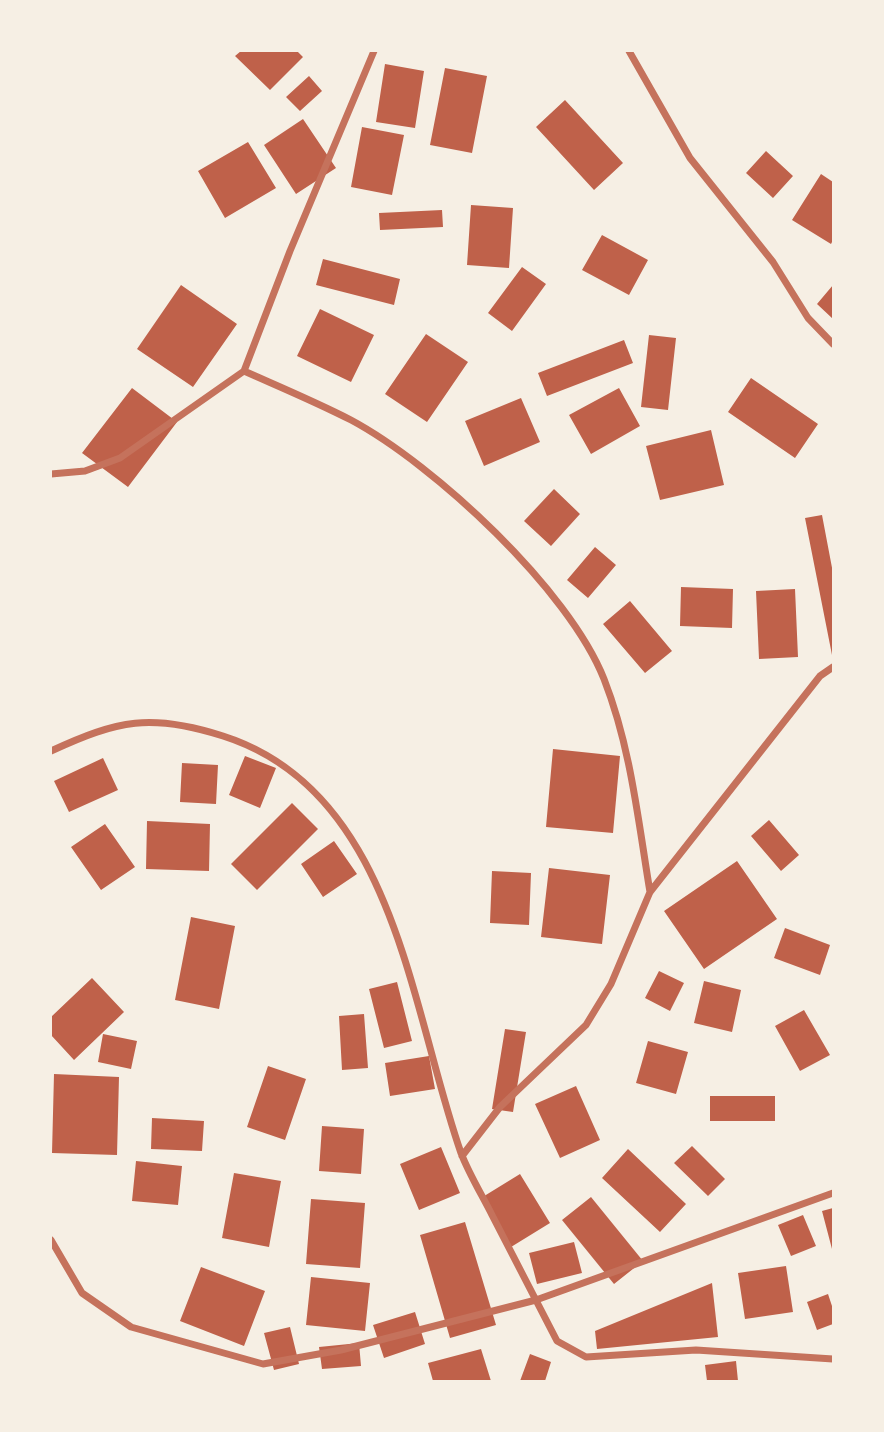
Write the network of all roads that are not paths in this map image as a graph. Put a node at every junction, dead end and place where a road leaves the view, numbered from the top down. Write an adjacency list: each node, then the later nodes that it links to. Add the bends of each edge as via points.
1 (374, 51): 4 (street)
2 (629, 51): 3 (street, via 690,158 773,262 808,318)
3 (833, 344)
4 (244, 371): 5 (street, via 120,458 85,471); 8 (street, via 352,421 435,478 552,592 603,677 637,798)
5 (51, 474)
6 (833, 667): 8 (street, via 820,676)
7 (51, 751): 9 (street, via 90,733 135,721 193,726 240,741 280,764 313,791 346,828 374,875)
8 (650, 892): 9 (street, via 611,984 586,1025 500,1107)
9 (463, 1156): 12 (street)
10 (833, 1192): 12 (street)
11 (51, 1240): 12 (street, via 82,1293 131,1327 263,1364 341,1350)
12 (536, 1300): 13 (street, via 557,1341 586,1357 696,1350)
13 (833, 1359)

